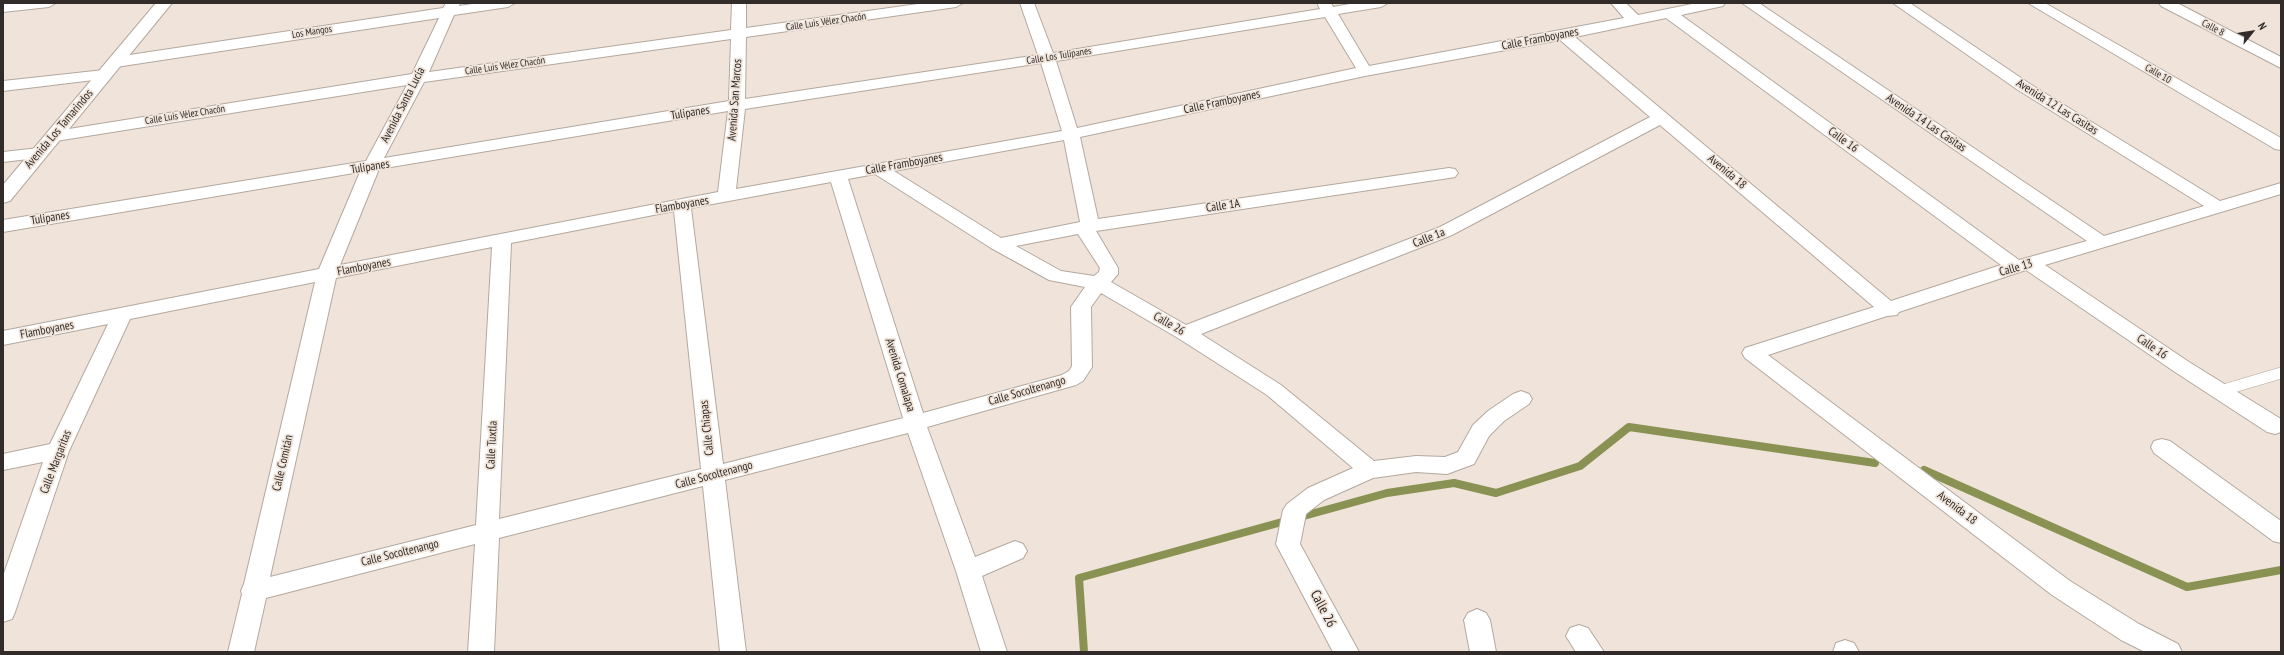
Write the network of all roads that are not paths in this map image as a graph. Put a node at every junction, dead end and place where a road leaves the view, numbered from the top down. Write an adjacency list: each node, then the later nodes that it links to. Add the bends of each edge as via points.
1 (49, 3): 16 (street)
2 (164, 3): 22 (street, Avenida Los Tamarindos)
3 (508, 3): 14 (street, Los Mangos)
4 (739, 3): 19 (street, Avenida San Marcos)
5 (956, 3): 19 (street, Calle Luis Vélez Chacón)
6 (1027, 3): 21 (street)
7 (1381, 3): 15 (street, Calle Los Tulipanes)
8 (1618, 3): 18 (street)
9 (1718, 3): 17 (street, Calle Framboyanes)
10 (1749, 3): 47 (street, Avenida 14 Las Casitas)
11 (1900, 3): 43 (street, Avenida 12 Las Casitas, via 2024,87)
12 (2035, 3): 32 (street, Calle 10)
13 (2166, 3): 23 (street, Calle 8)
14 (451, 7): 22 (street, Los Mangos); 26 (street, Avenida Santa Lucía)
15 (1327, 7): 21 (street, Calle Los Tulipanes); 24 (street)
16 (3, 8)
17 (1669, 13): 18 (street, Calle Framboyanes); 49 (street, Calle 16)
18 (1634, 20): 20 (street, Calle Framboyanes)
19 (739, 34): 26 (street, Calle Luis Vélez Chacón); 28 (street, Avenida San Marcos)
20 (1563, 35): 24 (street, Calle Framboyanes); 29 (street, Avenida 18)
21 (1047, 58): 28 (street, Calle Los Tulipanes); 30 (street)
22 (116, 62): 25 (street, Avenida Los Tamarindos)
23 (2281, 63)
24 (1365, 71): 30 (street, Calle Framboyanes)
25 (104, 75): 27 (street); 31 (street, Avenida Los Tamarindos)
26 (418, 78): 31 (street, Calle Luis Vélez Chacón); 35 (street, Avenida Santa Lucía)
27 (3, 86)
28 (737, 105): 35 (street, Tulipanes); 41 (street, Avenida San Marcos)
29 (1662, 118): 52 (street, Avenida 18); 54 (street, Calle 1a, via 1446,231)
30 (1071, 134): 36 (street, Calle Framboyanes); 45 (street)
31 (56, 136): 33 (street, Avenida Los Tamarindos)
32 (2281, 146)
33 (39, 153): 34 (street); 40 (street, Avenida Los Tamarindos)
34 (3, 157)
35 (371, 167): 44 (street, Tulipanes); 50 (street, Avenida Santa Lucía)
36 (877, 168): 38 (street, Calle Framboyanes); 48 (street, Calle 26)
37 (1449, 173): 45 (street, Calle 1A)
38 (838, 176): 41 (street, Calle Framboyanes); 60 (street, Avenida Comalapa)
39 (2281, 188): 43 (street, Calle 13)
40 (3, 197)
41 (726, 197): 42 (street, Flamboyanes)
42 (682, 204): 46 (street, Flamboyanes); 66 (street, Calle Chiapas)
43 (2216, 206): 47 (street, Calle 13)
44 (3, 226)
45 (1090, 226): 48 (street, Calle 1A); 51 (street, Calle Socoltenango, via 1086,232 1109,268 1108,274)
46 (502, 239): 50 (street, Flamboyanes); 67 (street, Calle Tuxtla)
47 (2102, 243): 49 (street, Calle 13)
48 (998, 244): 51 (street, Calle 26, via 1056,276)
49 (2023, 266): 52 (street, Calle 13); 58 (street, Calle 16)
50 (327, 274): 53 (street, Flamboyanes); 71 (street, Calle Comitán)
51 (1098, 283): 54 (street, Calle 26); 60 (street, Calle Socoltenango, via 1080,307 1082,367 1076,376)
52 (1890, 310): 56 (street, Calle 13)
53 (122, 316): 55 (street, Flamboyanes); 63 (street, Calle Margaritas)
54 (1185, 333): 65 (street, Calle 26, via 1274,390)
55 (3, 338)
56 (1752, 353): 80 (street, Avenida 18, via 2061,588 2130,632)
57 (2281, 374): 58 (lane)
58 (2220, 391): 61 (street, Calle 16)
59 (1521, 399): 65 (street, via 1496,416 1481,431 1466,458 1447,466 1416,464)
60 (915, 423): 66 (street, Calle Socoltenango); 70 (street, Avenida Comalapa)
61 (2275, 426)
62 (2162, 447): 68 (street)
63 (58, 451): 64 (street); 72 (street, Calle Margaritas)
64 (3, 462)
65 (1370, 470): 78 (street, Calle 26, via 1316,494 1295,510 1288,544)
66 (712, 475): 67 (street, Calle Socoltenango, via 512,527); 76 (street, Calle Chiapas)
67 (487, 531): 71 (street, Calle Socoltenango); 75 (street, Calle Tuxtla)
68 (2281, 534)
69 (1015, 551): 70 (street)
70 (968, 571): 77 (street, Avenida Comalapa)
71 (253, 591): 74 (street, Calle Comitán)
72 (5, 605)
73 (1477, 620): 79 (street)
74 (240, 652)
75 (482, 652)
76 (733, 652)
77 (994, 652)
78 (1346, 652)
79 (1483, 652)
80 (2169, 652)

